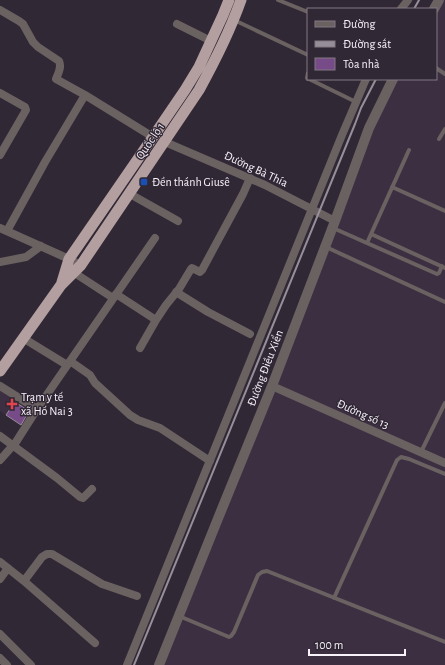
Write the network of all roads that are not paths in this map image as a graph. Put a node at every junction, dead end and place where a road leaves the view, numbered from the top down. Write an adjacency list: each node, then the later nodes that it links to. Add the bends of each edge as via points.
1 (229, 0): 10 (highway, Quốc lộ 1)
2 (241, 0): 8 (highway, Quốc lộ 1)
3 (278, 0): 7 (lane)
4 (408, 0): 5 (street)
5 (402, 8)
6 (0, 10): 16 (street, via 23,24 33,42 59,61 61,64 56,79)
7 (307, 12)
8 (234, 20): 11 (lane); 21 (highway, Quốc lộ 1, via 199,90)
9 (178, 24): 10 (street)
10 (211, 41): 19 (highway, Quốc lộ 1, via 185,90)
11 (307, 55)
12 (310, 80): 17 (lane)
13 (366, 80): 17 (street)
14 (393, 80): 30 (street, Đường Điều Xiển, via 369,128)
15 (0, 93): 23 (street, via 26,110)
16 (85, 95): 19 (street); 31 (street)
17 (356, 102): 27 (street)
18 (445, 129): 20 (lane)
19 (153, 137): 21 (highway); 38 (highway, Quốc lộ 1)
20 (439, 139)
21 (165, 142): 24 (street, Đường Bà Thía); 26 (highway, Quốc lộ 1)
22 (409, 150): 25 (lane)
23 (0, 155)
24 (250, 178): 27 (street, Đường Bà Thía); 40 (street, via 202,270 200,272 192,268)
25 (392, 187): 28 (lane); 32 (lane)
26 (130, 194): 29 (street); 38 (highway, Quốc lộ 1)
27 (312, 209): 30 (street, Đường Bà Thía); 57 (street)
28 (445, 211)
29 (178, 221)
30 (334, 224): 34 (lane); 36 (street, Đường Điều Xiển)
31 (4, 230): 35 (street)
32 (371, 234): 34 (lane); 39 (lane)
33 (155, 238): 41 (street)
34 (368, 243): 39 (lane, via 437,274)
35 (41, 246): 37 (street, via 26,256); 38 (street)
36 (325, 247): 42 (lane); 50 (street, Đường Điều Xiển)
37 (0, 262)
38 (73, 266): 41 (street); 45 (highway, Quốc lộ 1)
39 (443, 267)
40 (176, 292): 43 (street); 44 (street)
41 (114, 296): 43 (street); 47 (street)
42 (445, 302)
43 (156, 320): 46 (street)
44 (250, 334)
45 (23, 338): 47 (street); 48 (highway, Quốc lộ 1)
46 (140, 348)
47 (68, 363): 52 (street); 57 (street, via 90,375 95,383 130,416 160,428)
48 (0, 371)
49 (0, 386): 52 (street)
50 (272, 386): 55 (street, Đường số 13); 67 (street, Đường Điều Xiển)
51 (445, 403): 55 (lane)
52 (36, 409): 54 (street)
53 (0, 436): 54 (street)
54 (12, 445): 56 (street); 60 (street, via 80,497 83,498)
55 (421, 453): 58 (street, Đường số 13)
56 (0, 460)
57 (210, 461): 74 (street)
58 (445, 463)
59 (445, 474): 66 (lane, via 409,459 401,457 397,460)
60 (92, 489)
61 (0, 562): 62 (street)
62 (8, 568): 63 (street); 64 (street)
63 (0, 579)
64 (24, 581): 65 (street, via 42,557 52,554 102,584); 70 (street)
65 (137, 596)
66 (334, 598): 67 (lane, via 267,571 258,575 231,636 228,637); 69 (lane)
67 (179, 616): 75 (street, Đường Điều Xiển)
68 (0, 634): 73 (street)
69 (445, 642)
70 (95, 643)
71 (0, 658): 72 (street)
72 (7, 665)
73 (31, 665)
74 (127, 665)
75 (159, 665)

